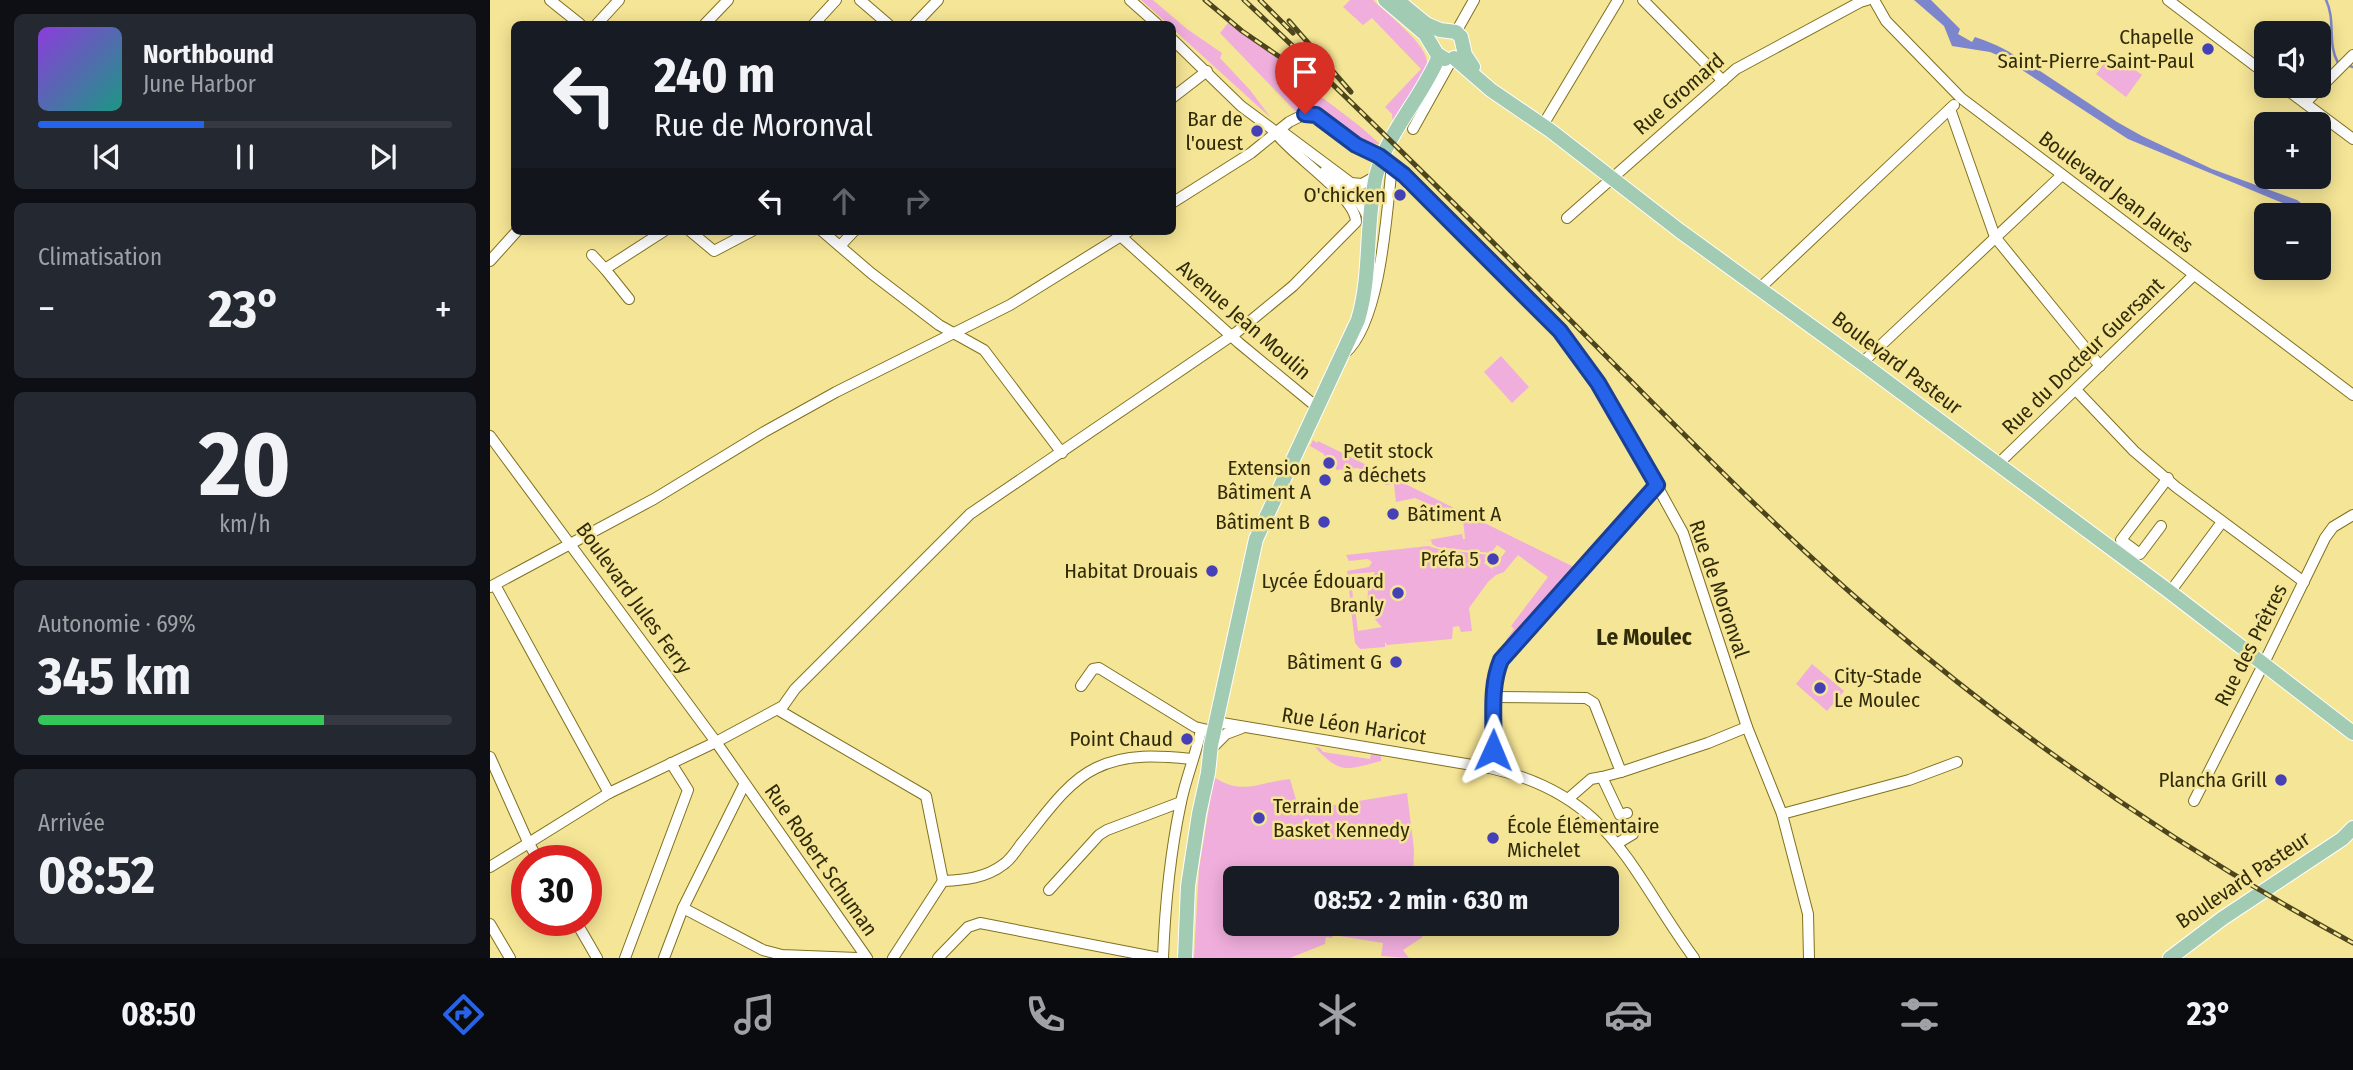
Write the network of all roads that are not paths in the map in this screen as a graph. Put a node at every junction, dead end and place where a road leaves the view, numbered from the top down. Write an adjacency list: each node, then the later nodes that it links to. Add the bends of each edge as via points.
1 (550, 0): 16 (street)
2 (619, 0): 17 (street)
3 (728, 0): 18 (street)
4 (836, 0): 19 (street)
5 (860, 0): 20 (street)
6 (938, 0): 21 (street)
7 (1130, 0): 22 (street)
8 (1385, 0): 25 (main road, Boulevard Pasteur)
9 (1397, 0): 23 (main road, via 1426,24)
10 (1474, 0): 23 (street)
11 (1618, 0): 35 (street)
12 (1643, 0): 29 (street)
13 (1867, 0): 29 (street, Rue Gromard, via 1736,69)
14 (1874, 0): 32 (street, Boulevard Jean Jaurès, via 1886,21)
15 (2168, 0): 27 (street)
16 (576, 21)
17 (600, 21)
18 (708, 21)
19 (817, 21)
20 (884, 21)
21 (918, 21)
22 (1154, 21)
23 (1450, 31): 25 (main road, via 1461,37); 25 (main road, via 1434,39)
24 (1176, 43): 28 (street)
25 (1448, 53): 35 (main road, Boulevard Pasteur); 36 (street); 41 (main road, via 1396,130)
26 (2353, 55): 33 (street)
27 (2254, 65)
28 (1207, 71): 30 (street); 37 (street)
29 (1723, 81): 42 (street, Rue Gromard)
30 (1176, 94)
31 (2298, 98): 33 (street)
32 (1961, 99): 34 (street); 40 (street, Boulevard Jean Jaurès)
33 (2305, 103): 38 (street)
34 (1950, 108): 54 (street); 60 (street)
35 (1543, 125): 42 (main road, Boulevard Pasteur)
36 (1413, 129)
37 (1277, 131): 39 (street, Rue de Moronval, bridge, via 1297,117 1311,114); 41 (street, via 1347,181 1362,184); 43 (street); 45 (street, via 1354,196 1364,207)
38 (2353, 139)
39 (1392, 164): 64 (street, via 1376,284 1356,341); 74 (street, Rue de Moronval, via 1560,331 1598,383)
40 (2062, 175): 54 (street); 59 (street, Boulevard Jean Jaurès)
41 (1376, 176): 45 (main road)
42 (1612, 178): 44 (street, Rue Gromard); 60 (main road, Boulevard Pasteur)
43 (1176, 200)
44 (1567, 218)
45 (1363, 224): 63 (street); 64 (main road, via 1366,282 1362,308)
46 (513, 235): 57 (street)
47 (658, 235): 58 (street)
48 (695, 235): 49 (street, via 715,251)
49 (745, 235)
50 (827, 235): 55 (street)
51 (850, 235): 55 (street)
52 (1118, 235): 62 (street, via 1010,305)
53 (1126, 235): 63 (street, Avenue Jean Moulin)
54 (1996, 237): 65 (street); 66 (street)
55 (840, 246): 62 (street)
56 (592, 255): 58 (street)
57 (490, 261)
58 (605, 269): 61 (street)
59 (2194, 275): 66 (street, Rue du Docteur Guersant); 68 (street, Boulevard Jean Jaurès)
60 (1760, 288): 65 (main road, Boulevard Pasteur)
61 (629, 299)
62 (953, 332): 71 (street, via 984,350); 78 (street, via 776,425)
63 (1231, 336): 69 (street, Avenue Jean Moulin); 71 (street)
64 (1343, 355): 69 (main road)
65 (1862, 363): 72 (main road, Boulevard Pasteur)
66 (2100, 366): 67 (street, Rue du Docteur Guersant)
67 (2076, 390): 72 (street, Rue du Docteur Guersant); 73 (street, via 2134,451)
68 (2353, 395)
69 (1318, 408): 89 (main road, via 1255,543)
70 (490, 436): 78 (street, Boulevard Jules Ferry)
71 (1062, 453): 90 (street, via 970,514 783,706)
72 (1998, 464): 81 (main road, Boulevard Pasteur)
73 (2168, 478): 76 (street); 77 (street, via 2121,540 2140,554)
74 (1657, 485): 84 (street, via 1503,658); 86 (street, Rue de Moronval, via 1683,533)
75 (2353, 515): 79 (street, Rue des Prêtres, via 2330,530)
76 (2222, 522): 79 (street); 81 (street)
77 (2161, 526)
78 (571, 544): 80 (street); 90 (street, Boulevard Jules Ferry)
79 (2304, 582): 82 (street, Rue des Prêtres)
80 (492, 586): 99 (street)
81 (2170, 592): 82 (main road, Boulevard Pasteur)
82 (2263, 665): 88 (main road); 91 (main road, via 2305,707); 101 (street, Rue des Prêtres)
83 (1081, 686): 89 (street, via 1093,669 1099,668)
84 (1493, 697): 95 (street); 96 (street, via 1586,698 1594,703)
85 (780, 711): 112 (street, via 926,796)
86 (1747, 727): 96 (street); 104 (street, Rue de Moronval)
87 (1248, 729): 89 (street, Rue Léon Haricot); 89 (street); 95 (street, Rue Léon Haricot)
88 (2353, 733)
89 (1206, 741): 102 (street); 112 (street, via 1097,767 1064,793 1006,863 967,880); 128 (main road, via 1182,873); 129 (main road, via 1208,773 1188,886)
90 (716, 742): 94 (street); 98 (street, Boulevard Jules Ferry)
91 (2353, 744)
92 (490, 757): 108 (street)
93 (1957, 762): 104 (street, via 1909,780)
94 (671, 763): 99 (street); 121 (street, via 688,790)
95 (1490, 768): 100 (street, Rue Léon Haricot, via 1530,779)
96 (1621, 772): 97 (street)
97 (1602, 776): 100 (street, via 1591,779); 103 (street, via 1615,808 1620,815)
98 (744, 785): 114 (street); 124 (street, Rue Robert Schuman)
99 (608, 793): 108 (street)
100 (1568, 799): 109 (street, Rue Léon Haricot)
101 (2194, 801)
102 (1181, 802): 113 (street, via 1099,835); 127 (street, via 1165,894)
103 (1627, 813)
104 (1782, 814): 131 (street, Rue de Moronval, via 1808,914)
105 (2353, 828): 107 (main road, Boulevard Pasteur)
106 (1633, 834): 109 (street)
107 (2347, 837): 117 (main road, Boulevard Pasteur)
108 (528, 842): 110 (street); 111 (street)
109 (1618, 843): 130 (street, Rue Léon Haricot)
110 (530, 845)
111 (490, 867)
112 (943, 881): 125 (street)
113 (1049, 890)
114 (683, 908): 122 (street); 123 (street, via 782,956)
115 (490, 924): 119 (street)
116 (584, 936): 120 (street)
117 (2187, 943): 132 (main road); 133 (main road, Boulevard Pasteur)
118 (1121, 955): 126 (street, via 980,923 968,927); 127 (street)
119 (510, 958)
120 (597, 958)
121 (625, 958)
122 (664, 958)
123 (857, 958)
124 (867, 958)
125 (893, 958)
126 (938, 958)
127 (1161, 958)
128 (1176, 958)
129 (1185, 958)
130 (1694, 958)
131 (1809, 958)
132 (2160, 958)
133 (2170, 958)

